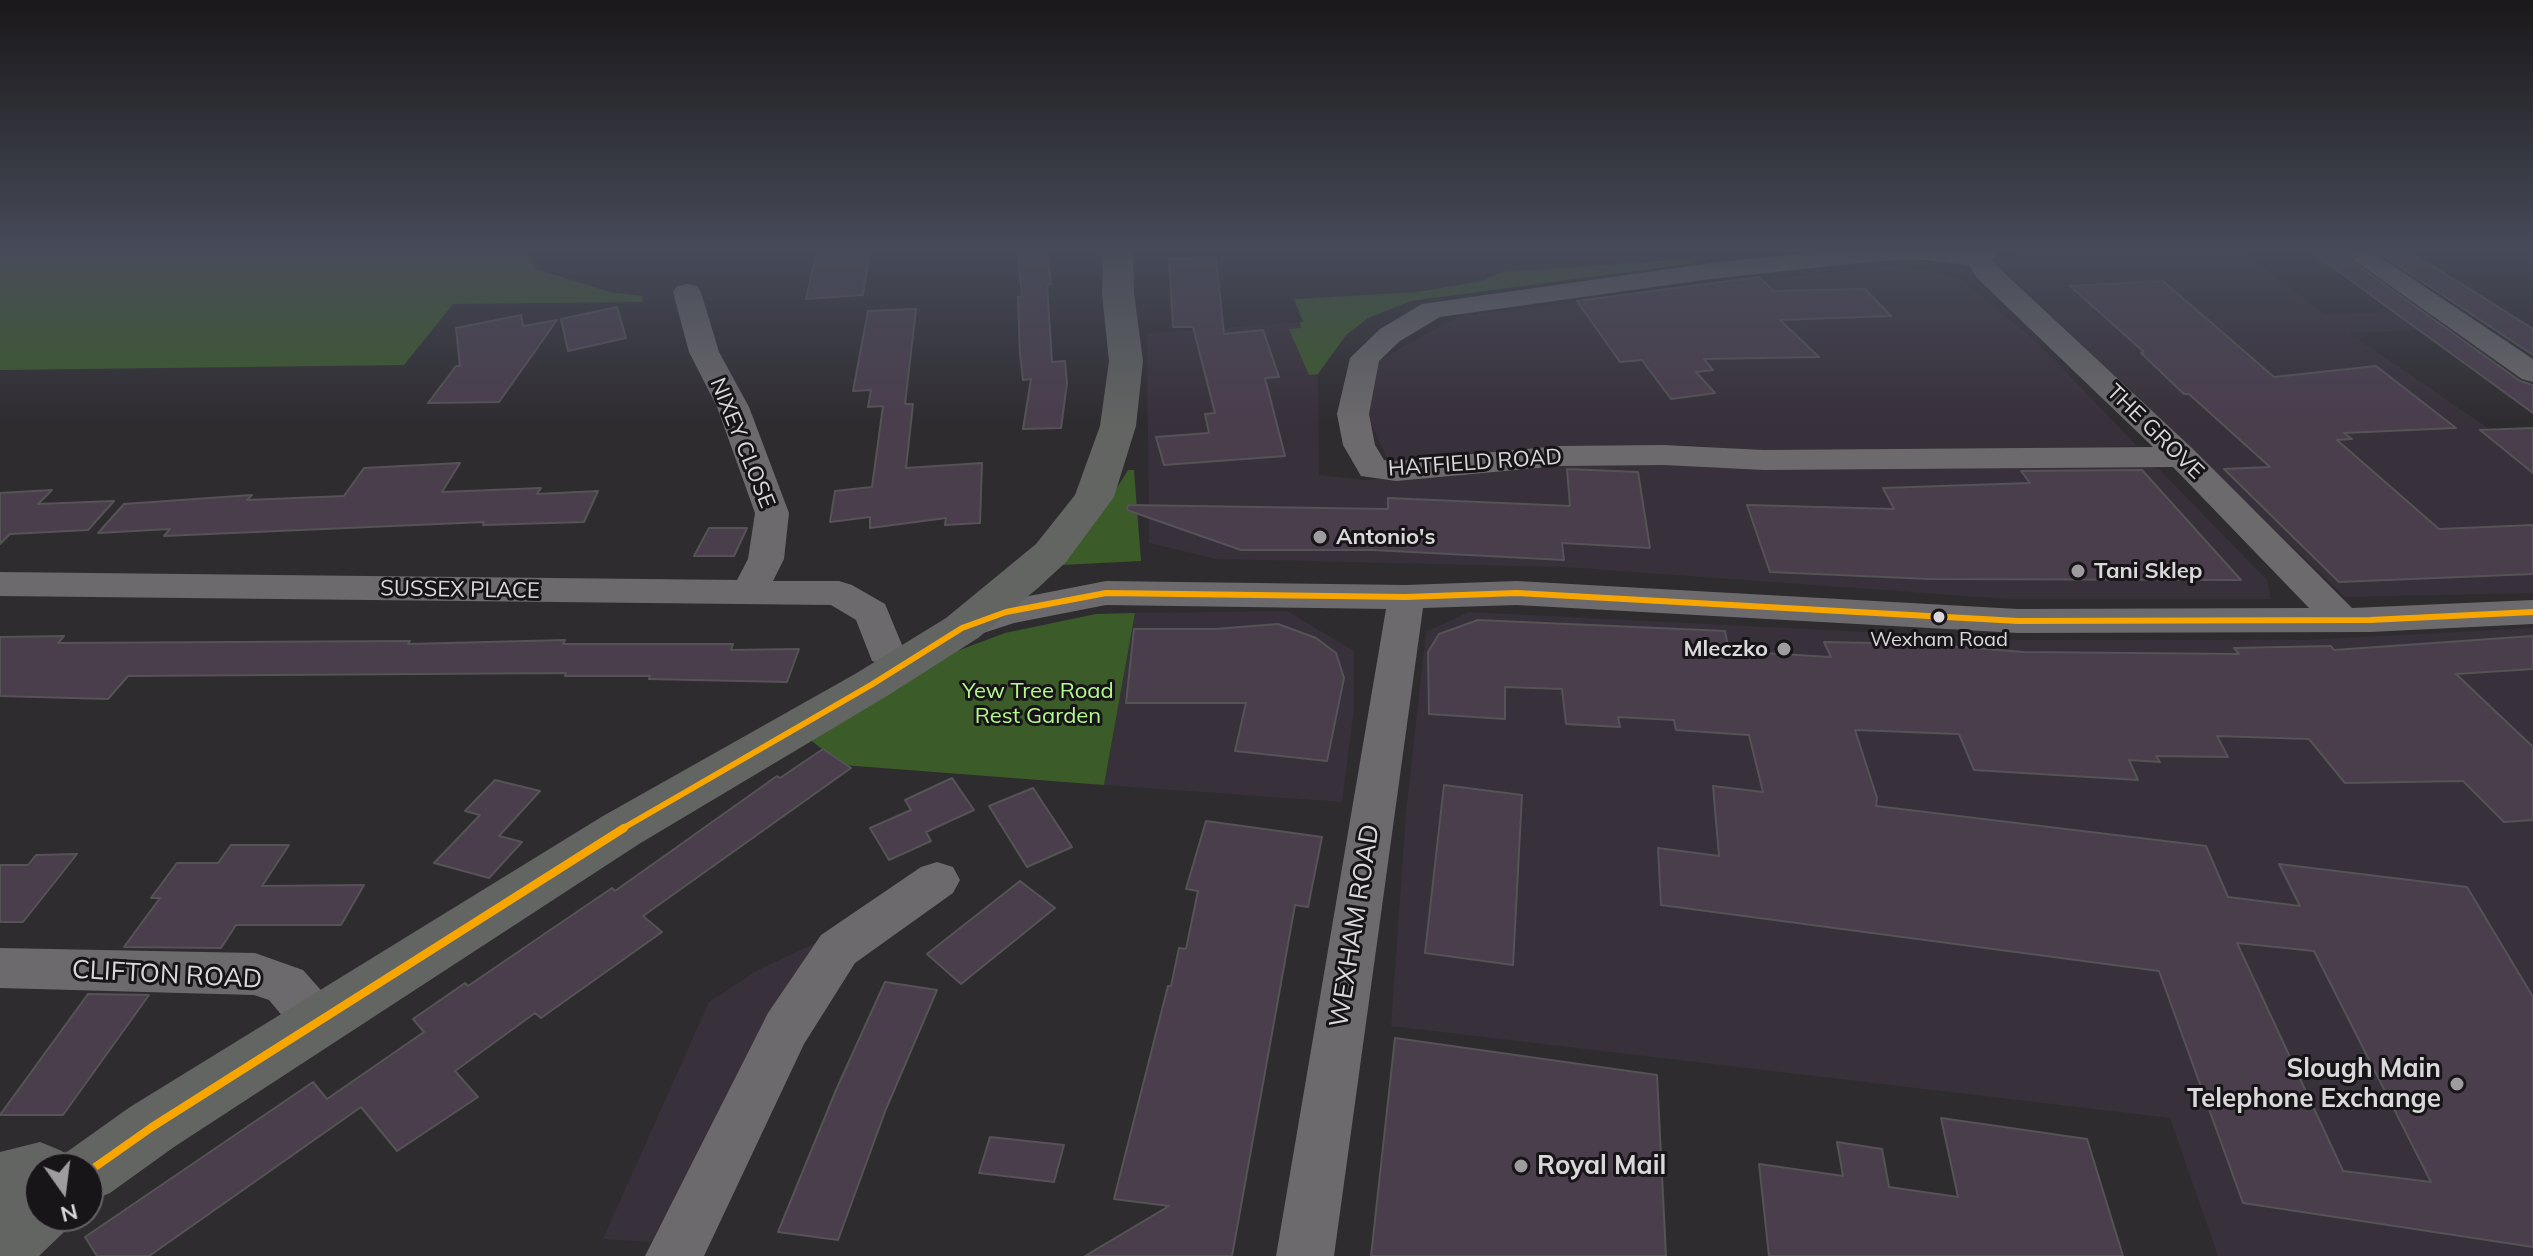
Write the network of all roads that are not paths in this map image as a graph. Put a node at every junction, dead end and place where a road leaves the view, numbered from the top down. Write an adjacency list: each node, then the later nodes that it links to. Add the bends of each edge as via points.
1 (691, 308): 10 (street, NIXEY CLOSE, via 704,352 733,407 772,513 766,559)
2 (1120, 308): 7 (main road, via 1126,361)
3 (1449, 308): 8 (street, HATFIELD ROAD, via 1432,310 1390,335 1365,358 1353,414 1359,445 1373,469 1559,456)
4 (2025, 308): 8 (street, THE GROVE)
5 (2439, 308): 6 (street)
6 (2528, 367)
7 (1118, 426): 14 (main road, via 1085,509 1051,553); 15 (main road, via 1070,491 985,580)
8 (2182, 457): 13 (street, THE GROVE)
9 (0, 584): 10 (street, SUSSEX PLACE)
10 (748, 593): 15 (street, SUSSEX PLACE, via 839,593 872,613)
11 (1406, 597): 13 (street, via 1517,593 2018,621); 14 (street, via 1106,593 1006,612); 28 (street, WEXHAM ROAD)
12 (2533, 612): 13 (street)
13 (2342, 620)
14 (962, 628): 16 (main road)
15 (886, 652): 16 (main road, via 751,732)
16 (621, 830): 19 (main road)
17 (937, 880): 27 (street, via 838,949 786,1029)
18 (0, 968): 19 (street, CLIFTON ROAD, via 255,974 286,985)
19 (317, 1021): 20 (main road)
20 (152, 1127): 21 (main road); 22 (main road)
21 (92, 1152)
22 (104, 1161)
23 (24, 1176): 24 (main road)
24 (0, 1183)
25 (24, 1225): 26 (main road)
26 (0, 1247)
27 (674, 1256)
28 (1305, 1256)

